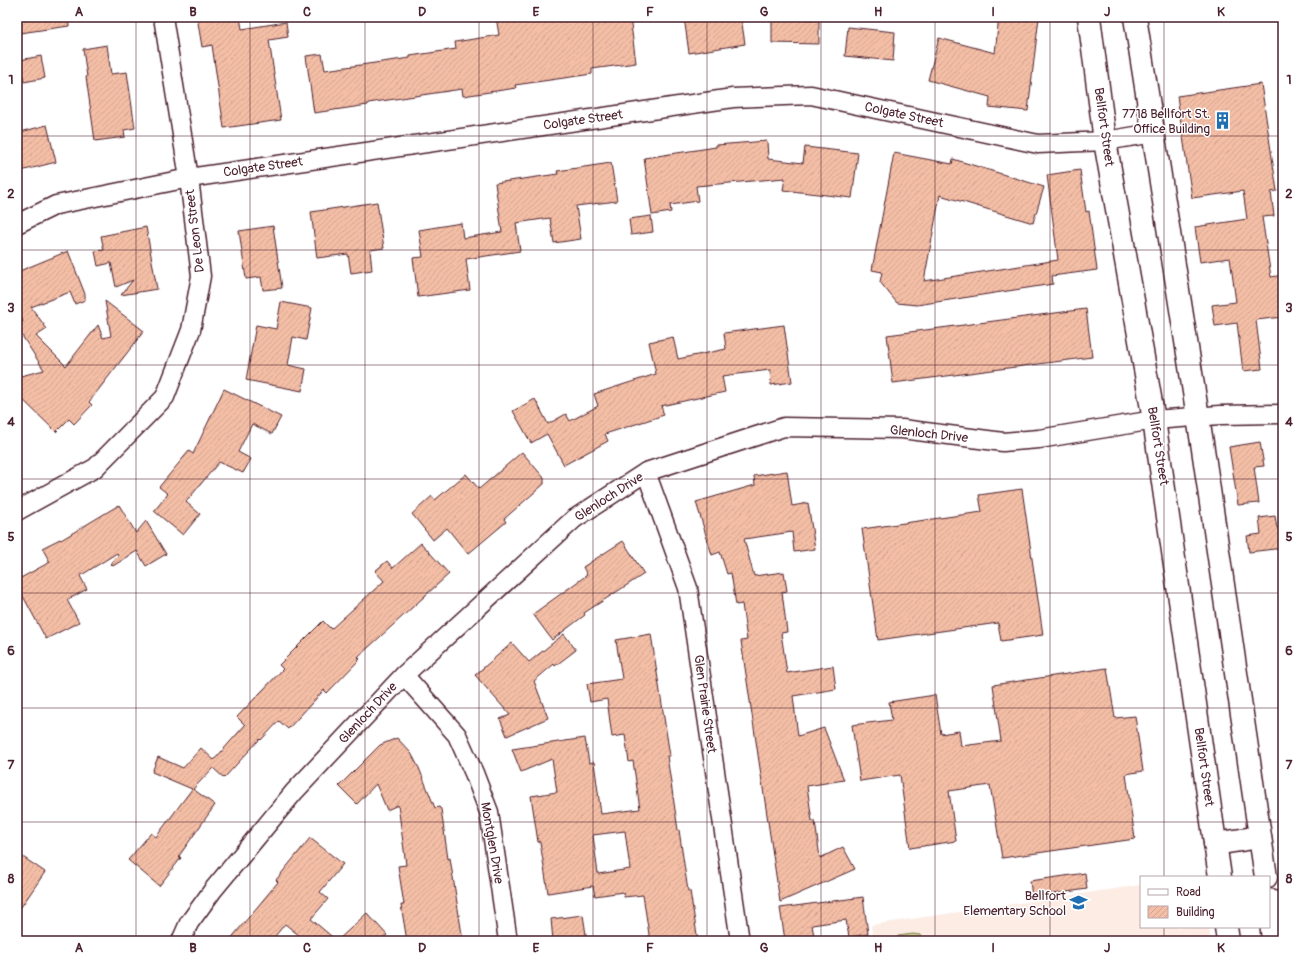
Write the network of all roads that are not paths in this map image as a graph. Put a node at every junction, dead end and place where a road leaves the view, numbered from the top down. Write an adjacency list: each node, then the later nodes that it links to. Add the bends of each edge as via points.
1 (163, 17): 6 (street, De Leon Street)
2 (1089, 17): 5 (main road, Bellfort Street)
3 (1135, 17): 4 (main road)
4 (1154, 133): 5 (street, Colgate Street); 9 (main road)
5 (1105, 141): 6 (street, Colgate Street, via 1038,144 811,95 733,98); 10 (main road, Bellfort Street)
6 (189, 178): 7 (street, Colgate Street, via 56,205); 12 (street, De Leon Street, via 201,276 190,330 165,398 95,468)
7 (17, 224)
8 (1283, 414): 9 (street, Glenloch Drive)
9 (1198, 417): 10 (street, Glenloch Drive); 14 (main road)
10 (1154, 420): 11 (street, Glenloch Drive, via 1039,439 1004,442 902,429 784,427); 15 (main road, Bellfort Street)
11 (646, 472): 13 (street, Glenloch Drive, via 574,519); 22 (street, Glen Prairie Street, via 688,588)
12 (17, 511)
13 (404, 674): 20 (street, Glenloch Drive, via 294,792 213,890 189,923); 21 (street, Montglen Drive, via 457,735 474,773 489,812)
14 (1260, 837): 15 (main road); 17 (main road)
15 (1215, 844): 16 (main road, Bellfort Street)
16 (1220, 876)
17 (1266, 876)
18 (1270, 910): 24 (main road)
19 (1226, 928): 23 (main road)
20 (181, 941)
21 (508, 941)
22 (740, 941)
23 (1228, 941)
24 (1273, 941)

